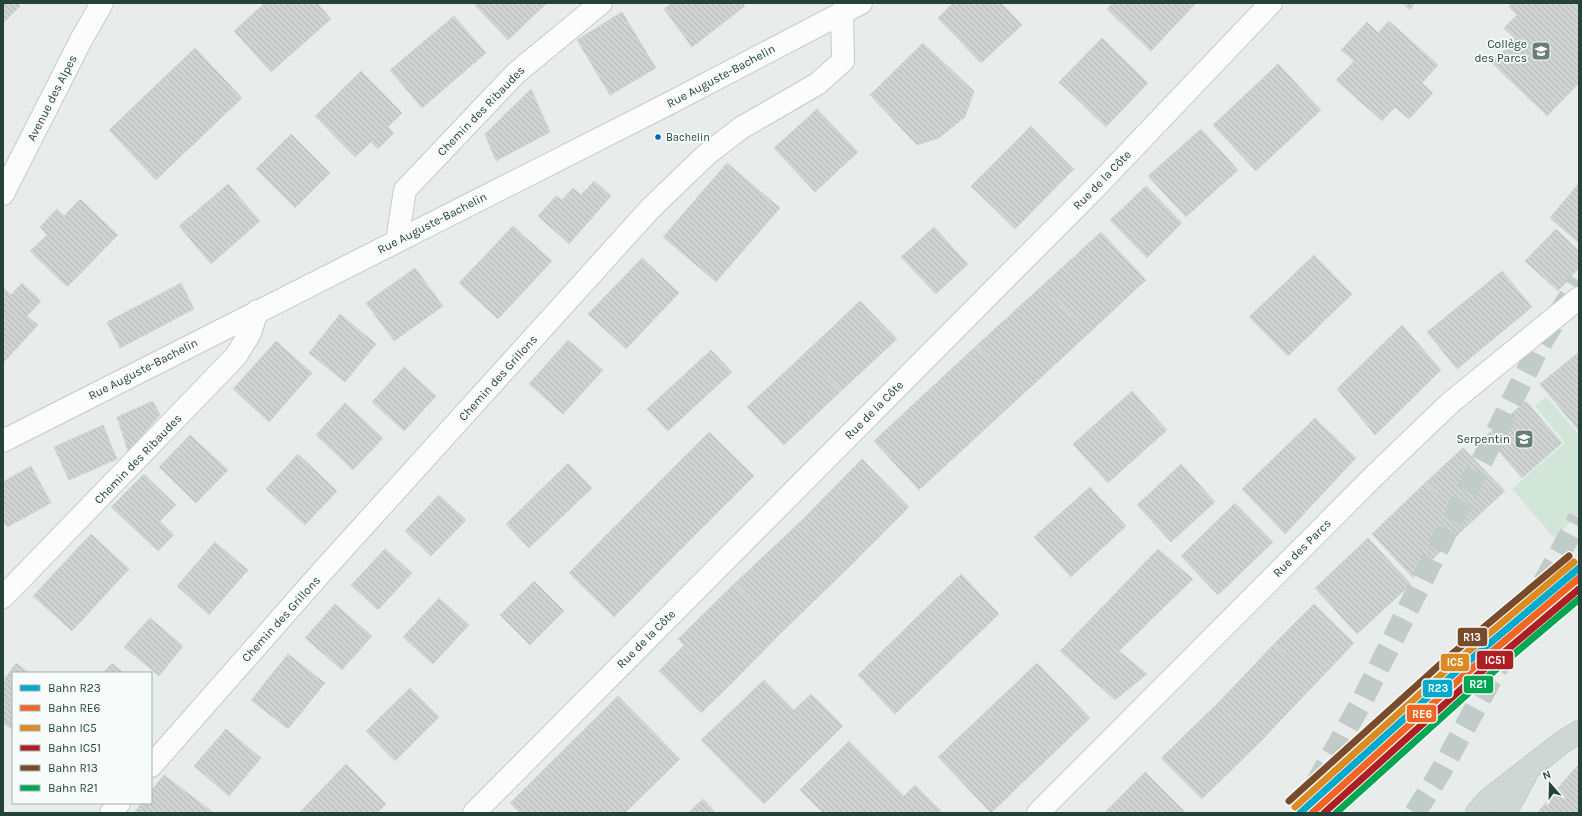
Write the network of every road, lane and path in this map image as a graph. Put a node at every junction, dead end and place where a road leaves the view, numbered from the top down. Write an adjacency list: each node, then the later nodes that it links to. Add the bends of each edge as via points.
1 (102, 3): 6 (street, Avenue des Alpes)
2 (601, 3): 7 (street, Chemin des Ribaudes, via 516,73 405,190)
3 (861, 3): 5 (street, Rue Auguste-Bachelin)
4 (1271, 3): 17 (street, Rue de la Côte, via 1083,201)
5 (842, 13): 7 (street, Rue Auguste-Bachelin); 13 (street, Chemin des Grillons, via 843,61 817,84 742,128 706,155 650,209 295,602)
6 (3, 194)
7 (397, 241): 9 (street, Rue Auguste-Bachelin)
8 (1579, 298): 18 (street, Rue des Parcs, via 1450,402)
9 (257, 311): 10 (street, Rue Auguste-Bachelin); 11 (street, Chemin des Ribaudes, via 250,333 236,356)
10 (3, 441)
11 (3, 597)
12 (1579, 732): 14 (main road)
13 (152, 765)
14 (1530, 768): 19 (main road, via 1488,800); 20 (main road)
15 (118, 804): 16 (street)
16 (111, 813)
17 (474, 813)
18 (1038, 813)
19 (1477, 813)
20 (1505, 813)

